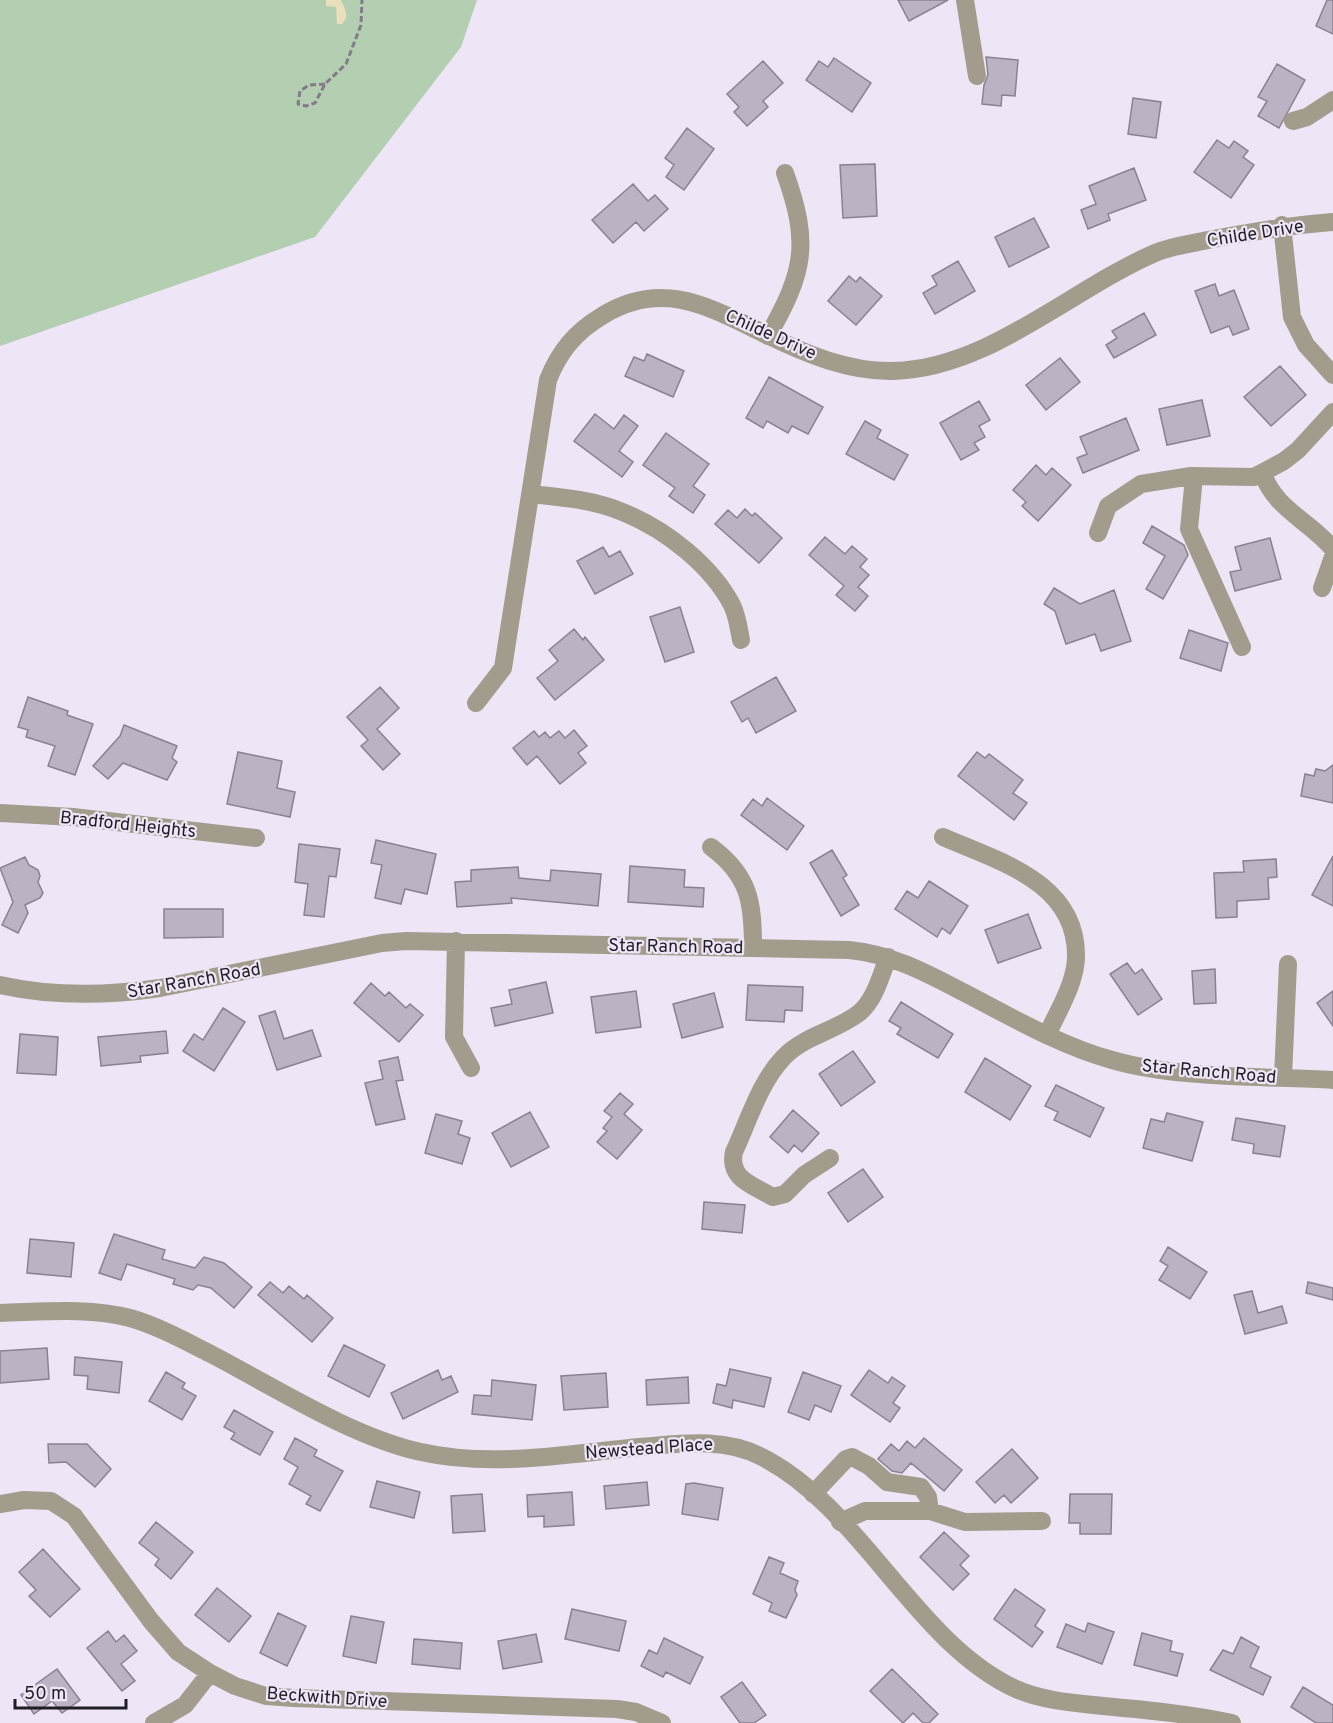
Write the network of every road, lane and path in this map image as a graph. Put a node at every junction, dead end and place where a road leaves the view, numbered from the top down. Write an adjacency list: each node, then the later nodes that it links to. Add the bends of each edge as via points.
1 (362, 0): 4 (path, via 361,25 346,64)
2 (965, 0): 3 (street)
3 (977, 76)
4 (325, 84): 4 (path, via 309,85 300,91 298,104 315,103)
5 (1333, 100): 6 (street)
6 (1293, 121)
7 (785, 172): 10 (street, via 797,207 801,245 785,307)
8 (1333, 222): 9 (street, Childe Drive)
9 (1282, 225): 10 (street, Childe Drive, via 1157,252 988,345 944,364 894,371 851,367); 11 (street, via 1292,317 1302,339)
10 (768, 336): 15 (street, Childe Drive, via 705,305 665,298 627,304 595,320 569,341 548,380)
11 (1333, 375)
12 (1333, 412): 13 (street, via 1298,450)
13 (1263, 474): 14 (street, via 1239,479); 17 (street, via 1276,498)
14 (1194, 477): 16 (street, via 1151,482 1122,495 1108,506); 21 (street, via 1189,529)
15 (530, 494): 20 (street, via 598,504 656,529 692,556 722,589 733,606); 22 (street, Childe Drive, via 503,668)
16 (1098, 534)
17 (1333, 549)
18 (1333, 557): 19 (street)
19 (1322, 588)
20 (741, 640)
21 (1242, 647)
22 (476, 703)
23 (0, 813): 25 (street, Bradford Heights, via 73,817)
24 (943, 837): 32 (street, via 1037,880 1050,891 1069,923 1076,958 1067,993)
25 (256, 838)
26 (711, 847): 28 (street, via 734,866 746,888 753,916)
27 (456, 940): 28 (street, Star Ranch Road); 31 (street, Star Ranch Road, via 382,943 125,993 42,993); 33 (street, via 454,1037)
28 (753, 948): 29 (street, Star Ranch Road, via 849,950)
29 (888, 957): 32 (street, Star Ranch Road); 36 (street, via 868,1003 859,1013 796,1048 777,1065 731,1165 736,1174 773,1197 785,1194)
30 (1288, 964): 34 (street)
31 (0, 985)
32 (1047, 1035): 34 (street, Star Ranch Road, via 1111,1060 1150,1068)
33 (471, 1068)
34 (1283, 1077): 35 (street, Star Ranch Road)
35 (1333, 1080)
36 (830, 1158)
37 (0, 1313): 38 (street, Newstead Place, via 92,1312 129,1318 199,1348 371,1437 420,1452 497,1460 691,1443 724,1444 757,1454 792,1473)
38 (813, 1494): 40 (street, via 852,1457 887,1482 921,1487 928,1497); 42 (street, Newstead Place)
39 (0, 1504): 43 (street, Beckwith Drive, via 51,1501 74,1516 157,1629 178,1652)
40 (930, 1511): 41 (street, via 965,1522); 42 (street, via 865,1512)
41 (1042, 1521)
42 (840, 1522): 46 (street, Newstead Place, via 949,1640 983,1670 1018,1690 1060,1701)
43 (210, 1673): 44 (street, via 185,1705); 45 (street, Beckwith Drive, via 266,1696 616,1709)
44 (154, 1723)
45 (662, 1723)
46 (1232, 1723)

